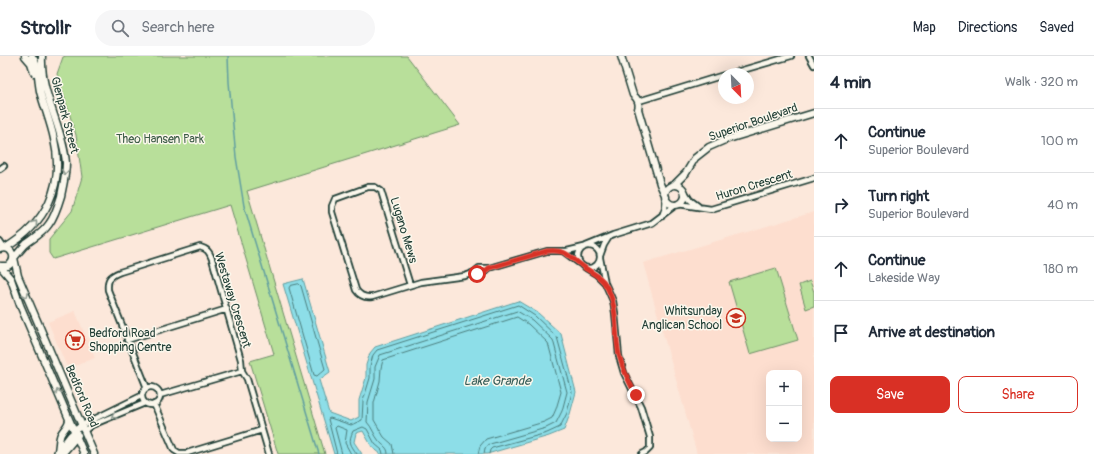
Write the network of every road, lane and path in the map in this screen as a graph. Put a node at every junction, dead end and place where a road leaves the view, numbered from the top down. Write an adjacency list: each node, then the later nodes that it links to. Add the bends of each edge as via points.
1 (25, 56): 10 (street, via 31,63)
2 (32, 56): 10 (street, Glenpark Street, via 36,64)
3 (42, 56): 27 (street, Glenpark Street, one-way to 27, via 44,86 64,151 65,176 58,206 51,221)
4 (621, 56): 11 (street, via 633,95)
5 (791, 56): 8 (street)
6 (809, 56): 7 (street)
7 (814, 65)
8 (750, 68)
9 (718, 77): 11 (street)
10 (39, 90): 25 (street, Glenpark Street, one-way to 10, via 20,238 41,216 50,202 55,185 56,149)
11 (638, 101): 14 (street, via 638,109)
12 (814, 113): 13 (street, Superior Boulevard, via 709,147 695,158)
13 (686, 173): 16 (street, Superior Boulevard); 17 (street)
14 (658, 175): 16 (street, via 665,183); 18 (street)
15 (814, 178): 20 (street, Huron Crescent, via 713,208)
16 (673, 185): 17 (street, via 682,187); 18 (street, via 667,189)
17 (685, 192): 19 (street, via 684,200); 20 (street)
18 (666, 197): 19 (street, via 669,203); 21 (street)
19 (678, 204): 20 (street, Huron Crescent); 21 (street)
20 (699, 207)
21 (662, 216): 22 (street, via 648,224)
22 (609, 237): 24 (street); 28 (street)
23 (0, 242): 25 (street)
24 (585, 246): 26 (street); 28 (street, via 597,249); 29 (street, via 578,253)
25 (3, 249): 27 (street, via 11,251)
26 (563, 251): 29 (street); 33 (street, via 547,251 489,268 482,274)
27 (14, 258): 30 (street, Glenpark Street, via 8,266); 43 (street, Bedford Road, one-way to 43, via 18,276)
28 (600, 258): 31 (street, via 594,267); 32 (street)
29 (580, 264): 31 (street)
30 (0, 266): 42 (street, Bedford Road, one-way to 30, via 11,281)
31 (586, 268): 32 (street)
32 (605, 283): 51 (street, via 613,301 624,373 641,406 650,436 650,448)
33 (410, 285): 33 (street, Lugano Mews, via 372,297 361,296 356,288 331,208 337,198 368,188 378,189 383,195)
34 (227, 309): 35 (street); 35 (street, Westaway Crescent, via 209,251 200,247 112,275 107,281); 36 (street, Westaway Crescent)
35 (127, 340): 37 (street, Westaway Crescent)
36 (242, 371): 38 (street); 44 (street, Westaway Crescent, via 247,379)
37 (147, 388): 38 (street, via 155,388); 39 (street)
38 (160, 395): 41 (street)
39 (141, 396): 40 (street); 43 (street)
40 (145, 403): 41 (street); 43 (street, one-way to 43)
41 (154, 404): 44 (street, via 174,450 179,453 187,453)
42 (68, 417): 45 (street, Bedford Road); 46 (street, via 68,425 60,435)
43 (83, 428): 45 (street); 49 (street, Bedford Road)
44 (262, 430): 50 (street, Westaway Crescent)
45 (76, 434): 46 (street, via 66,441); 47 (street); 48 (street, Bedford Road)
46 (57, 454)
47 (62, 454)
48 (84, 454)
49 (94, 454)
50 (269, 454)
51 (642, 454)

